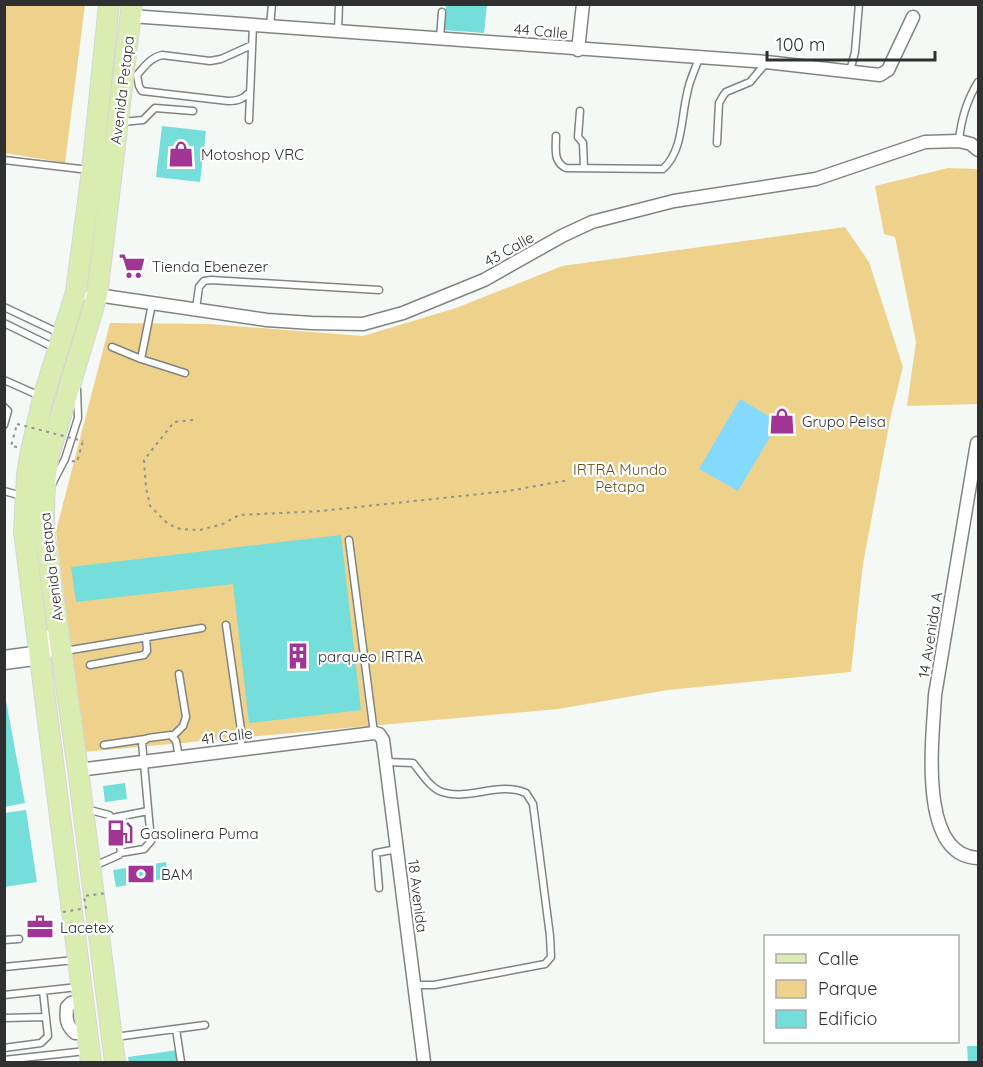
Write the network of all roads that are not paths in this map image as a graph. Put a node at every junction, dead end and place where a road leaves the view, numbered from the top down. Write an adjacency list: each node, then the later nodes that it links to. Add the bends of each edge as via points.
1 (109, 4): 30 (main road, Avenida Petapa)
2 (272, 4): 10 (lane)
3 (339, 4): 11 (lane)
4 (583, 4): 14 (street)
5 (860, 4): 17 (lane)
6 (132, 10): 9 (street, 44 Calle); 23 (main road, Avenida Petapa)
7 (442, 12): 12 (lane)
8 (912, 17): 17 (street, 44 Calle, via 888,70 880,75)
9 (253, 25): 10 (street, 44 Calle); 13 (lane)
10 (270, 26): 11 (street, 44 Calle)
11 (338, 31): 12 (street, 44 Calle)
12 (440, 38): 14 (street, 44 Calle)
13 (252, 45): 19 (lane); 19 (lane, via 210,61 162,55 149,60 137,75 142,91 228,101 245,98)
14 (578, 50): 15 (street, 44 Calle)
15 (699, 58): 16 (street, 44 Calle); 29 (lane, via 687,91 676,152 663,169)
16 (766, 62): 17 (street, 44 Calle); 26 (lane, via 750,82 726,92 718,103)
17 (850, 72)
18 (978, 82): 25 (lane, via 967,99)
19 (250, 92): 22 (lane)
20 (194, 111): 23 (lane, via 155,108 143,120)
21 (580, 111): 29 (lane)
22 (249, 120)
23 (118, 121): 32 (main road, Avenida Petapa)
24 (556, 136): 29 (lane, via 555,156 560,165)
25 (959, 141): 27 (street, 43 Calle); 35 (street, 43 Calle, via 925,142 816,179 674,201 592,222 484,280 403,313 363,324 267,320)
26 (717, 142)
27 (978, 150)
28 (4, 160): 30 (lane)
29 (584, 168)
30 (92, 171): 37 (main road, Avenida Petapa, via 76,292)
31 (379, 290): 35 (lane, via 211,280 199,287)
32 (96, 295): 33 (street, 43 Calle); 37 (street, via 79,302); 47 (main road, Avenida Petapa, via 45,476)
33 (152, 304): 35 (street, 43 Calle); 39 (lane)
34 (4, 307): 37 (lane)
35 (195, 310)
36 (4, 323): 37 (lane)
37 (61, 338): 42 (main road, Avenida Petapa)
38 (112, 347): 39 (lane)
39 (141, 359): 40 (lane)
40 (185, 373)
41 (4, 380): 42 (lane)
42 (43, 398): 47 (main road, Avenida Petapa, via 30,459)
43 (4, 407): 44 (lane, via 8,411)
44 (4, 425)
45 (977, 443): 72 (street, 14 Avenida A, via 935,695 933,770 935,809 942,832 953,849 969,858)
46 (4, 491): 47 (lane)
47 (34, 499): 51 (main road, Avenida Petapa, via 44,529); 54 (main road, Avenida Petapa, via 24,531)
48 (349, 540): 58 (lane)
49 (226, 625): 62 (lane)
50 (202, 628): 52 (lane)
51 (58, 631): 53 (main road, Avenida Petapa); 54 (street)
52 (146, 637): 53 (lane); 56 (lane, via 144,655)
53 (61, 652): 66 (main road, Avenida Petapa)
54 (40, 655): 55 (street); 77 (main road, Avenida Petapa)
55 (4, 660)
56 (90, 665)
57 (179, 674): 59 (lane, via 186,717)
58 (376, 733): 62 (street, 41 Calle); 65 (street, 18 Avenida, via 383,740)
59 (173, 736): 60 (lane); 63 (lane)
60 (145, 739): 61 (lane); 64 (lane)
61 (104, 745)
62 (241, 750): 63 (street, 41 Calle)
63 (179, 757): 64 (street, 41 Calle)
64 (144, 762): 66 (street, 41 Calle); 68 (lane)
65 (386, 762): 70 (street, 18 Avenida); 79 (lane, via 412,763 441,792 460,794 507,787 526,793 533,804 549,925 551,957 545,964 434,985)
66 (78, 770): 67 (main road, Avenida Petapa)
67 (83, 808): 68 (lane, via 114,820); 73 (main road, Avenida Petapa)
68 (148, 811): 71 (lane, via 149,846)
69 (120, 845): 71 (lane)
70 (397, 849): 74 (lane, via 376,853); 79 (street, 18 Avenida)
71 (120, 853): 73 (lane)
72 (978, 858)
73 (90, 868): 87 (main road, Avenida Petapa)
74 (379, 888)
75 (19, 939): 76 (lane)
76 (4, 940)
77 (78, 959): 78 (lane); 81 (main road, Avenida Petapa)
78 (4, 967)
79 (415, 985): 93 (street, 18 Avenida)
80 (43, 991): 81 (lane); 82 (lane); 83 (lane)
81 (82, 994): 89 (main road, Avenida Petapa)
82 (4, 995)
83 (46, 1017): 84 (lane); 88 (lane, via 46,1040)
84 (4, 1018)
85 (205, 1025): 86 (lane)
86 (176, 1029): 87 (lane); 92 (lane)
87 (112, 1037): 91 (main road, Avenida Petapa)
88 (4, 1048)
89 (89, 1054): 90 (lane)
90 (4, 1060)
91 (115, 1062)
92 (181, 1062)
93 (424, 1062)

